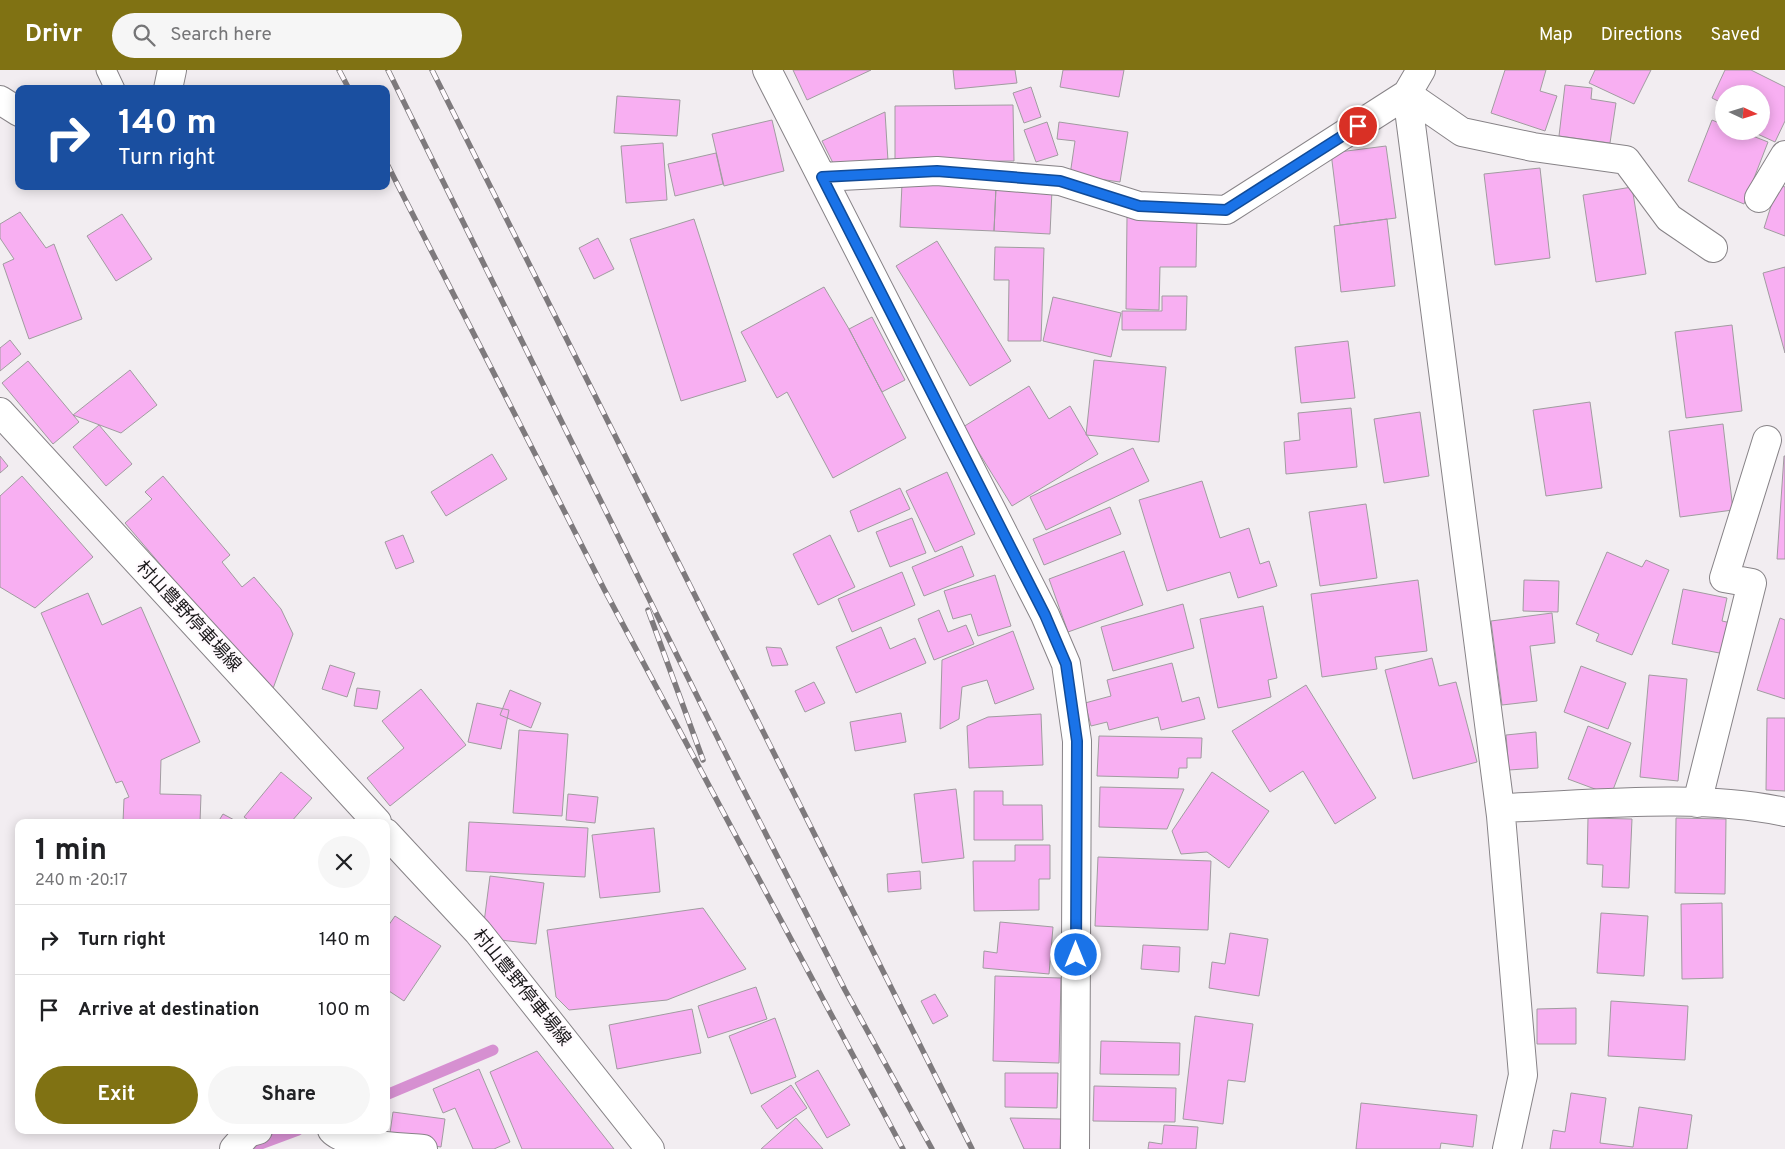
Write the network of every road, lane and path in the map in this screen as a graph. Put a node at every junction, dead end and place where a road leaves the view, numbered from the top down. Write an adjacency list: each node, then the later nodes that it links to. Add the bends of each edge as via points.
1 (106, 70): 5 (lane)
2 (172, 70): 6 (street)
3 (767, 70): 11 (street)
4 (1421, 70): 7 (street)
5 (112, 85)
6 (169, 85)
7 (1407, 94): 11 (street, via 1226,210 1139,206 1060,181 937,171); 13 (street, via 1462,132 1533,147 1626,160 1669,218); 17 (street)
8 (0, 100): 9 (street)
9 (15, 109)
10 (1785, 155): 12 (street)
11 (822, 177): 27 (street, via 1045,615 1066,664 1077,741)
12 (1759, 198)
13 (1713, 248)
14 (0, 412): 19 (street, 村山豊野停車場線)
15 (1768, 440): 16 (street, via 1724,578 1752,583)
16 (1698, 803): 17 (street); 18 (street)
17 (1501, 808): 28 (street, via 1523,1075)
18 (1785, 812)
19 (374, 819)
20 (390, 837): 26 (street, 村山豊野停車場線, via 478,932)
21 (247, 1134): 24 (street)
22 (335, 1134): 23 (street)
23 (370, 1146): 25 (street)
24 (234, 1149)
25 (422, 1149)
26 (650, 1149)
27 (1075, 1149)
28 (1507, 1149)

